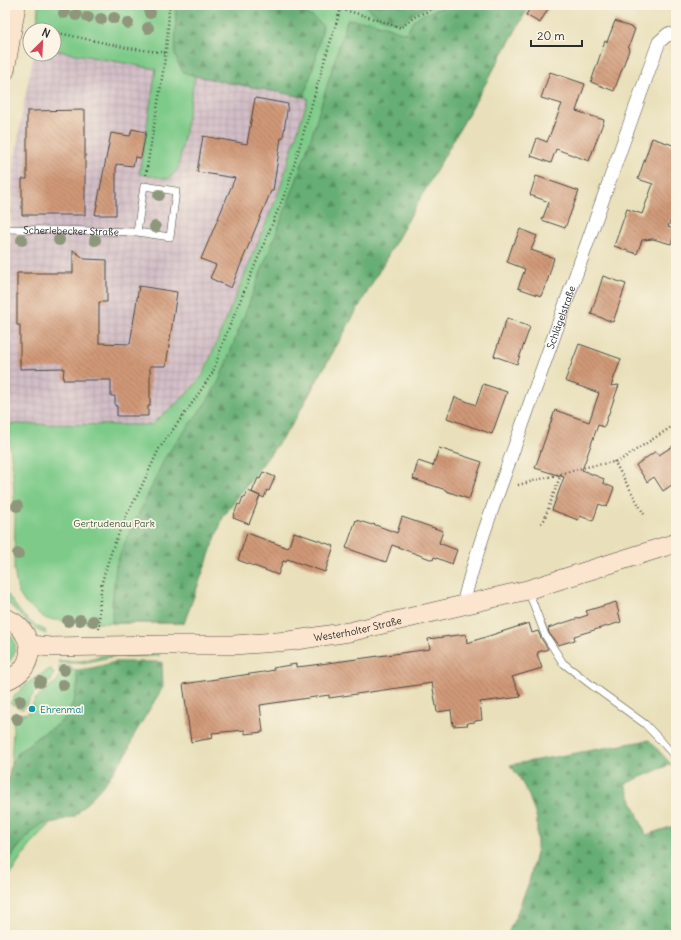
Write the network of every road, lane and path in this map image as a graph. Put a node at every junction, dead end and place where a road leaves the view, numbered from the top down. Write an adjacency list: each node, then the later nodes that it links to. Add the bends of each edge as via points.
1 (16, 5): 10 (street)
2 (169, 5): 9 (path)
3 (322, 5): 6 (path)
4 (342, 5): 6 (path)
5 (442, 5): 6 (path, via 414,17 401,28)
6 (341, 9): 24 (path, via 288,186 212,372 159,449 113,547 102,582)
7 (62, 34): 9 (path, via 128,48)
8 (672, 35): 22 (street, Schlägelstraße, via 659,42 485,527)
9 (166, 53): 11 (path)
10 (5, 71)
11 (144, 186): 13 (lane); 13 (lane, Scherlebecker Straße, via 176,191 170,237)
12 (5, 229): 13 (lane, Scherlebecker Straße)
13 (137, 232)
14 (676, 424): 15 (path, via 619,461)
15 (614, 461): 16 (path); 18 (path)
16 (561, 474): 17 (path); 19 (path)
17 (518, 485)
18 (645, 516)
19 (541, 523)
20 (676, 543): 21 (street, Westerholter Straße)
21 (527, 590): 22 (street, Westerholter Straße); 27 (lane, via 545,634 563,663 645,724)
22 (463, 605): 25 (street, Westerholter Straße, via 349,632 289,641 234,645)
23 (5, 618): 25 (street, via 20,626)
24 (98, 629)
25 (30, 646): 26 (street, via 23,669)
26 (5, 681)
27 (676, 758)

